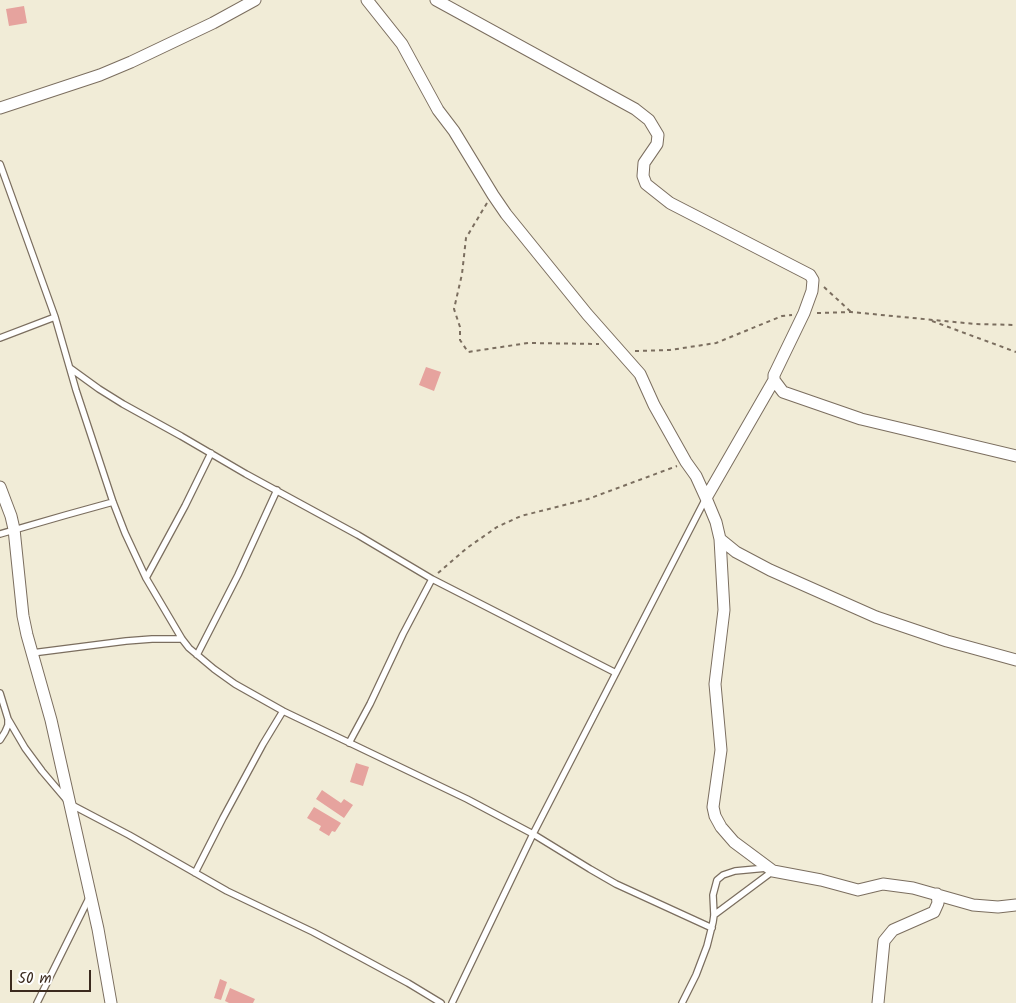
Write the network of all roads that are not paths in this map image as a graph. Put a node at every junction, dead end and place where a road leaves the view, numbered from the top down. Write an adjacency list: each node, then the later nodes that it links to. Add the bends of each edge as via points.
1 (255, 0): 4 (street, via 131,62)
2 (367, 0): 14 (street, via 402,44 438,110 492,195 587,314 640,374)
3 (436, 0): 9 (street, via 642,114 658,135 644,163 646,184 670,203 810,274 814,280 812,291)
4 (0, 108)
5 (0, 164): 6 (lane)
6 (55, 317): 7 (lane); 8 (lane)
7 (0, 338)
8 (70, 368): 10 (lane, via 123,404); 15 (lane)
9 (774, 380): 11 (street, via 789,395 861,419); 14 (street)
10 (211, 453): 13 (lane); 19 (lane)
11 (1016, 456)
12 (0, 487): 16 (street)
13 (277, 490): 20 (lane); 23 (lane)
14 (706, 498): 18 (street); 25 (lane)
15 (113, 502): 16 (lane); 19 (lane)
16 (14, 529): 17 (lane); 22 (street, via 23,616)
17 (0, 534)
18 (720, 539): 24 (street, via 736,552 770,570 876,617); 33 (street, via 724,610 715,684 721,750 713,807 721,827 734,842)
19 (146, 578): 21 (lane)
20 (432, 579): 25 (lane); 30 (lane)
21 (182, 638): 22 (lane); 23 (lane)
22 (32, 653): 31 (street)
23 (197, 655): 27 (lane, via 235,684)
24 (1016, 660)
25 (616, 673): 32 (lane)
26 (0, 693): 28 (lane)
27 (283, 711): 30 (lane); 34 (lane, via 262,744)
28 (8, 719): 29 (lane); 31 (lane, via 25,748)
29 (0, 740)
30 (349, 743): 32 (lane)
31 (70, 804): 34 (lane); 35 (street)
32 (533, 834): 39 (lane, via 616,884); 43 (lane)
33 (770, 870): 36 (street, via 858,890 883,884); 38 (lane); 38 (lane, via 735,871 717,880 713,895)
34 (195, 873): 42 (lane, via 313,932)
35 (91, 894): 40 (lane); 41 (street)
36 (937, 894): 37 (street, via 973,905); 45 (street, via 938,904 934,912 893,930 884,941)
37 (1016, 905)
38 (714, 914): 39 (lane)
39 (712, 928): 44 (lane)
40 (38, 1003)
41 (111, 1003)
42 (440, 1003)
43 (452, 1003)
44 (682, 1003)
45 (878, 1003)

